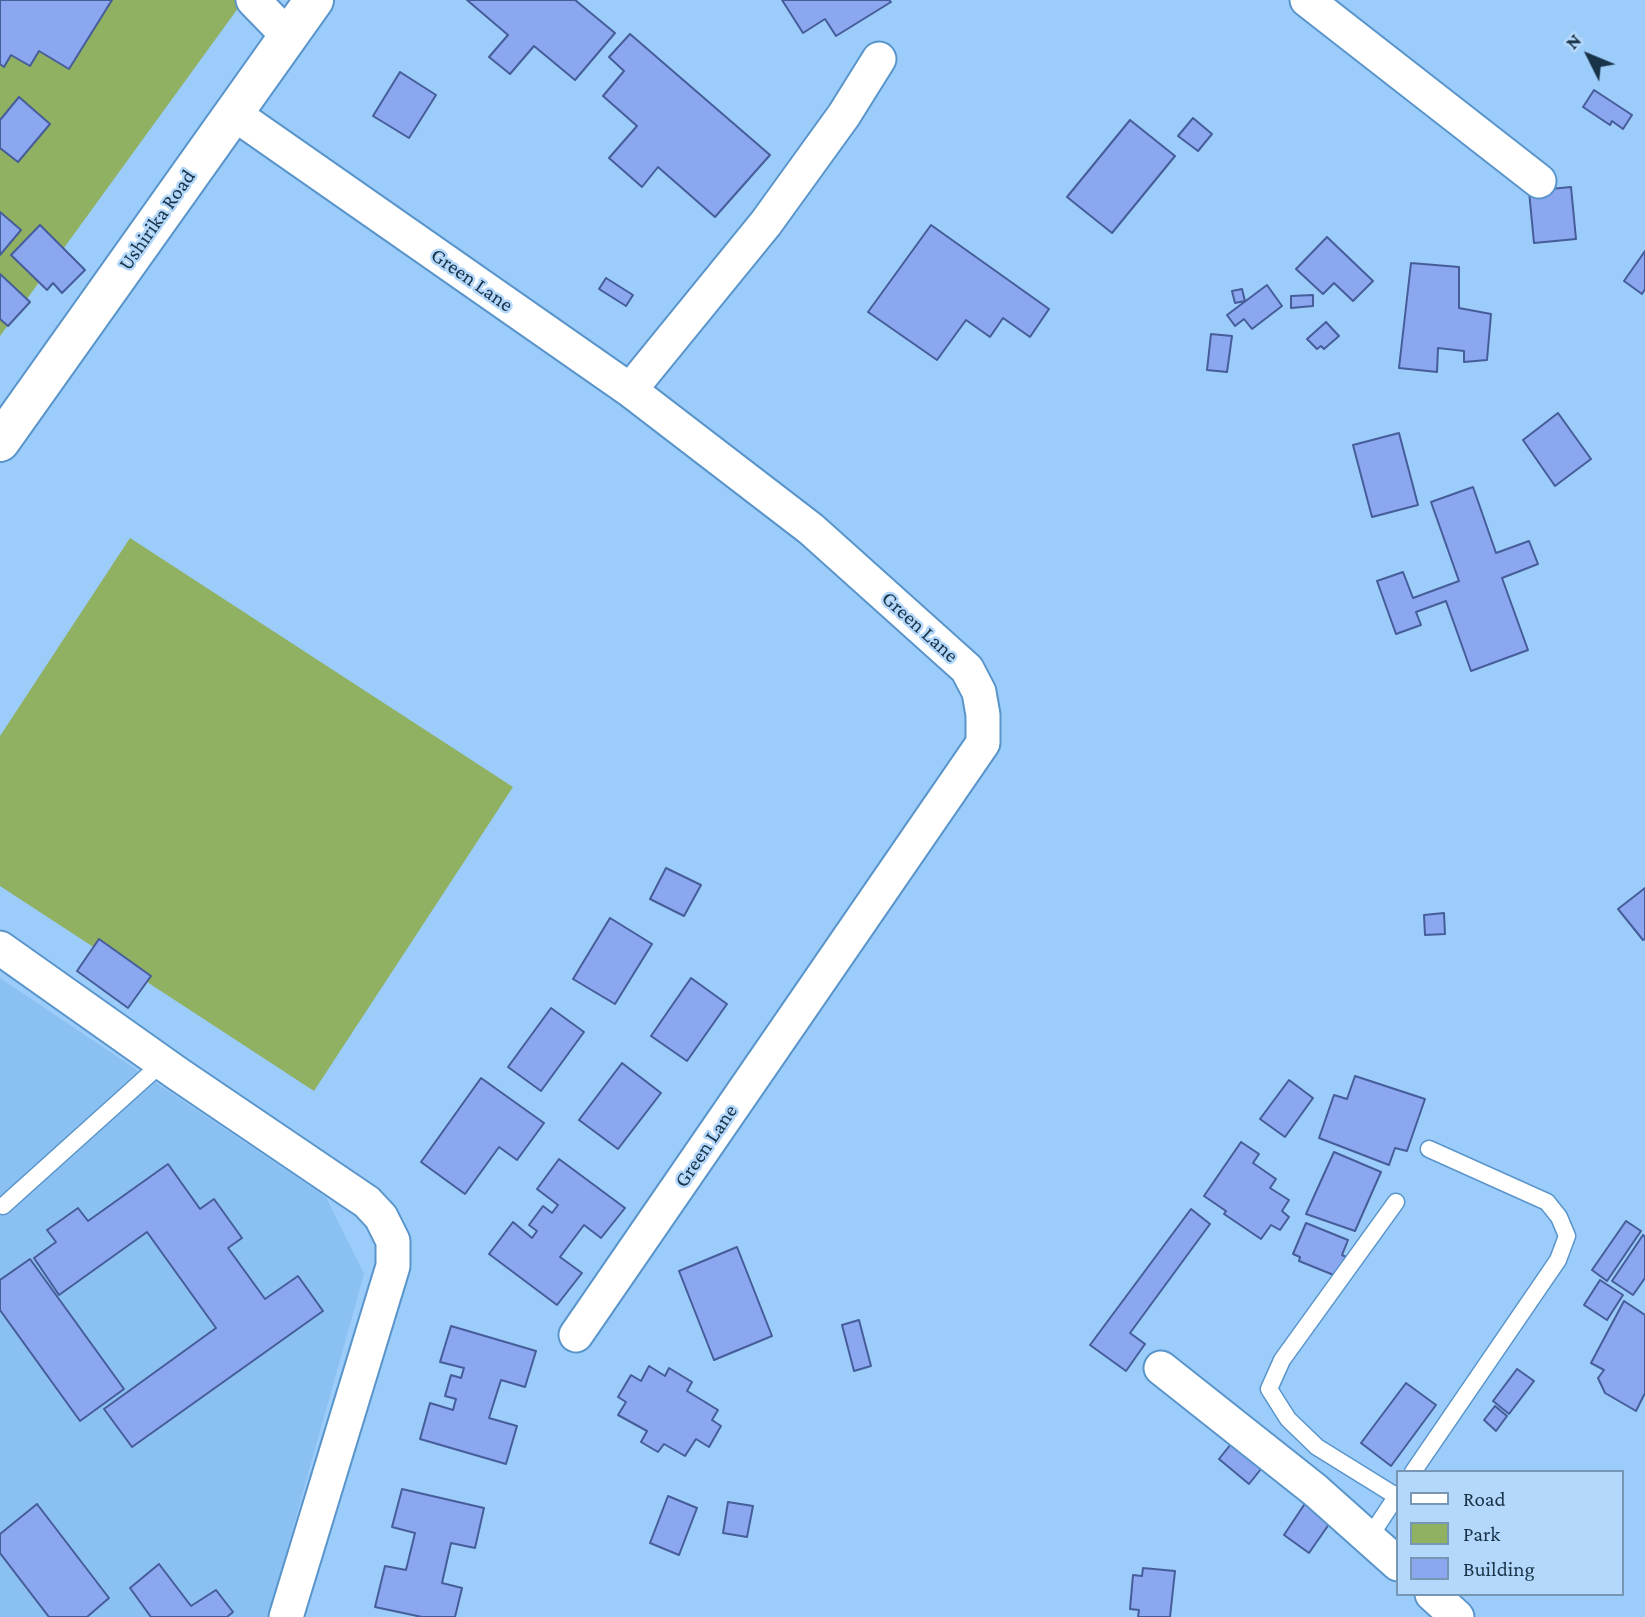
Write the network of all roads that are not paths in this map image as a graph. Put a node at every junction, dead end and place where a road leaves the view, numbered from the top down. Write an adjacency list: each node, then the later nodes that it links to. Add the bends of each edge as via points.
1 (253, 0): 4 (street)
2 (314, 0): 4 (street, Ushirika Road)
3 (1307, 0): 7 (street)
4 (288, 36): 6 (street, Ushirika Road)
5 (880, 59): 8 (street, via 766,223)
6 (233, 113): 8 (street, Green Lane); 9 (street, Ushirika Road)
7 (1539, 181)
8 (630, 390): 15 (street, Green Lane, via 810,529 967,669 984,715 983,743)
9 (0, 442)
10 (2, 953): 11 (street)
11 (162, 1063): 14 (lane); 23 (street, via 367,1202 393,1241 393,1266)
12 (1429, 1149): 17 (lane, via 1547,1202 1567,1236 1558,1259)
13 (1396, 1202): 18 (lane, via 1282,1360 1269,1390 1288,1419 1317,1447)
14 (3, 1206)
15 (576, 1335)
16 (1161, 1368): 20 (street)
17 (1414, 1470)
18 (1396, 1494)
19 (1396, 1497): 20 (lane)
20 (1369, 1538): 21 (street)
21 (1396, 1562)
22 (1434, 1596): 24 (street)
23 (286, 1617)
24 (1457, 1617)

